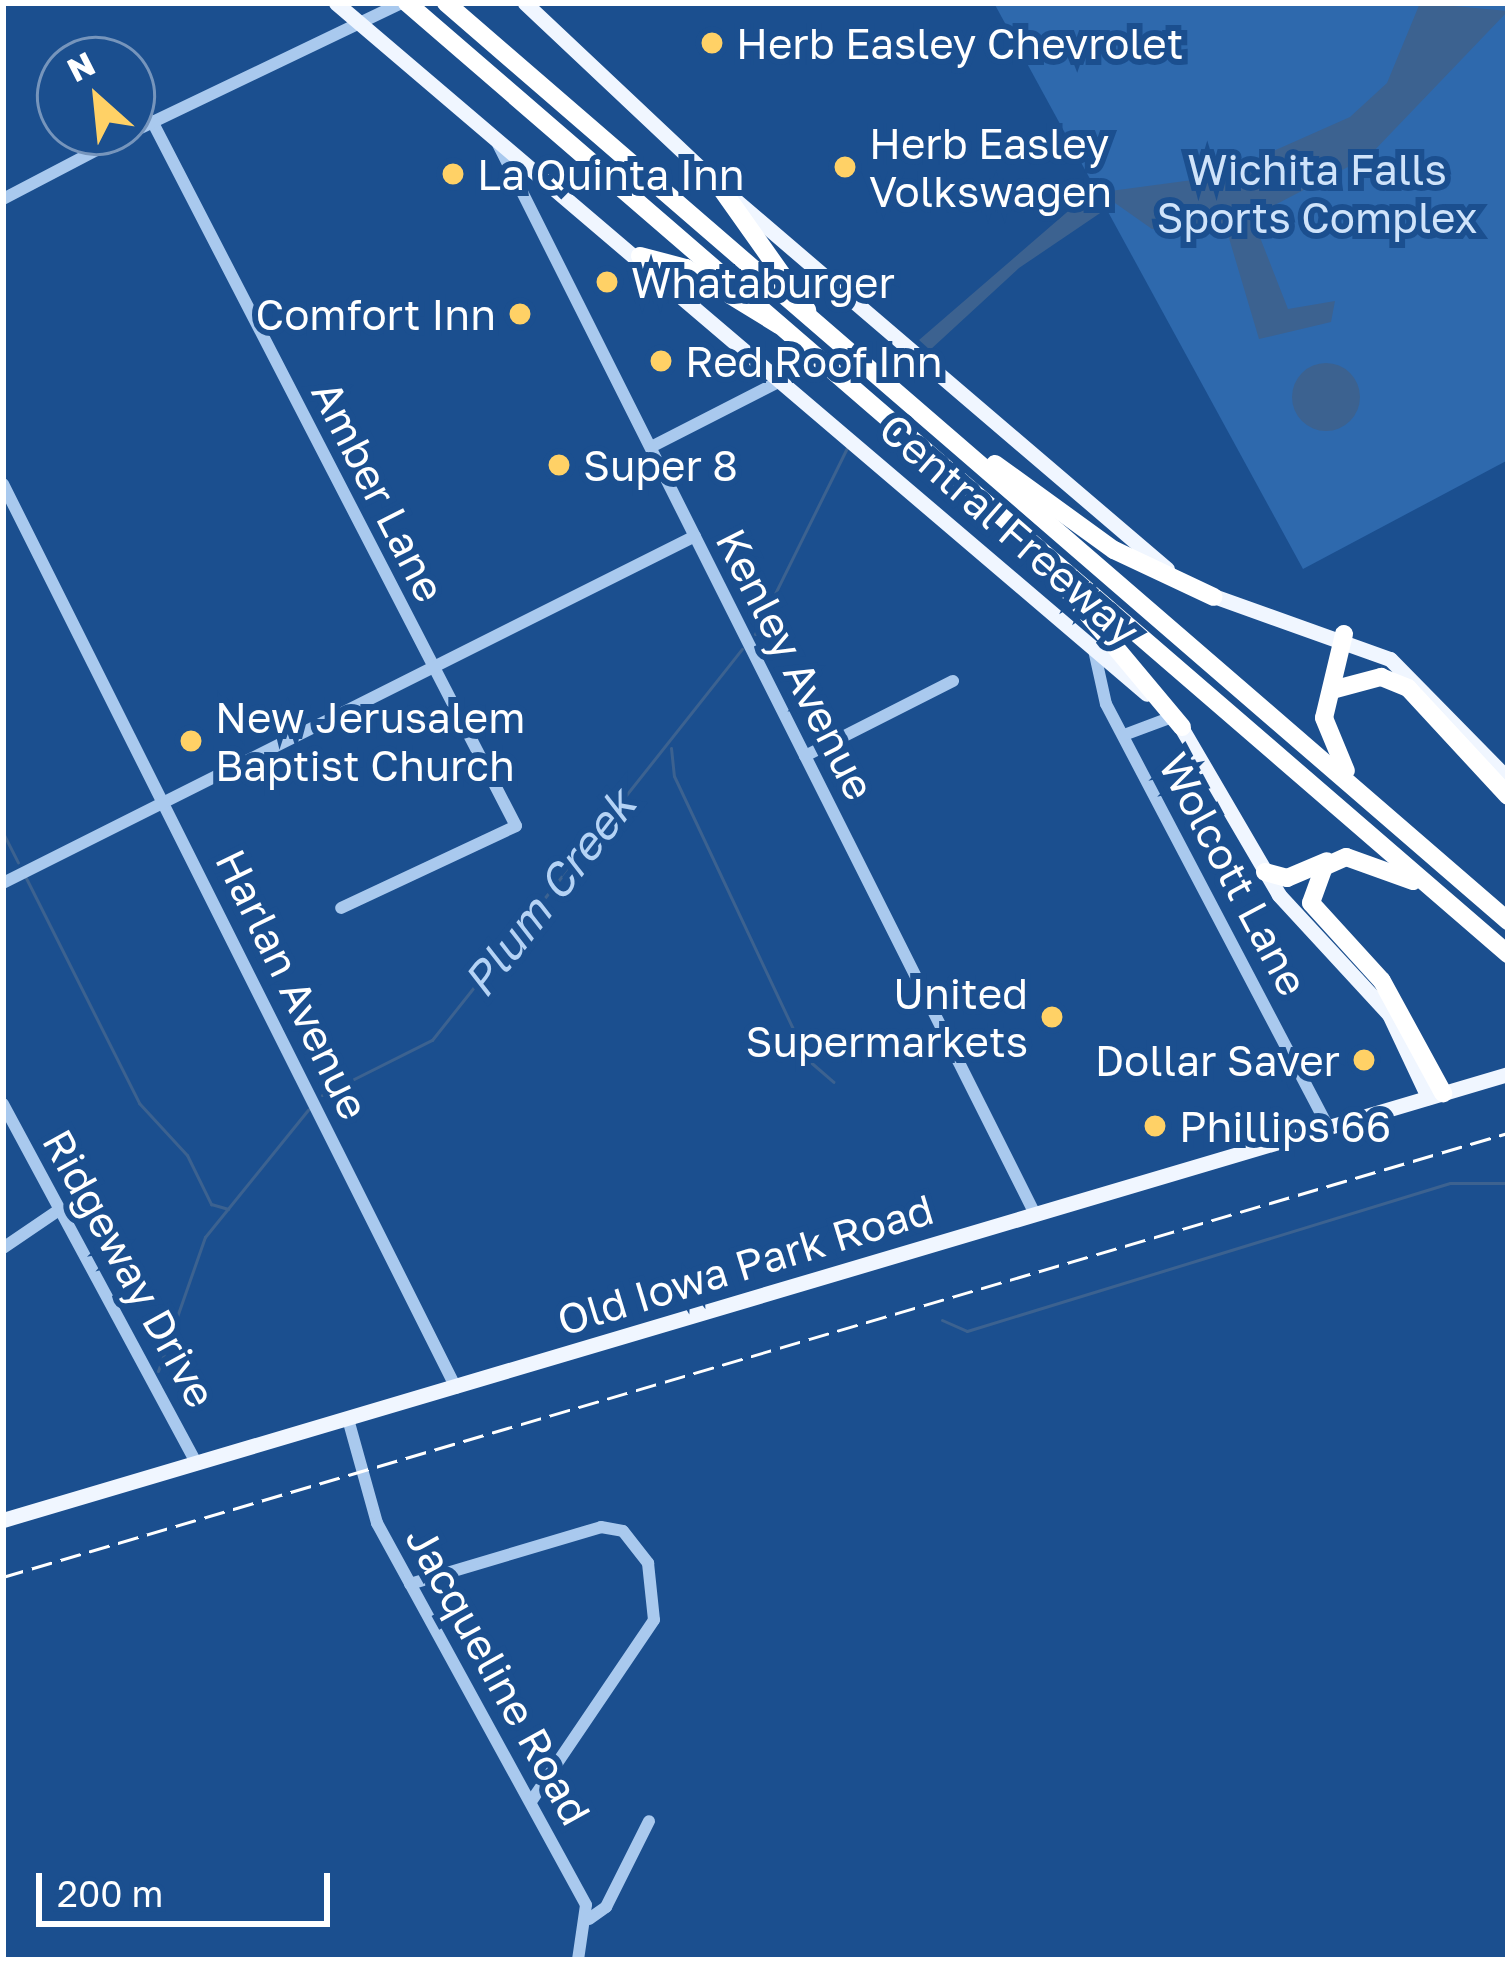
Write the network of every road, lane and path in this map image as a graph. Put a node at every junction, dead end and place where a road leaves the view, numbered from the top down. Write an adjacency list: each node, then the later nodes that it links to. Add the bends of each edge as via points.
1 (337, 3): 5 (main road, Central Freeway)
2 (404, 3): 5 (street); 13 (highway, Central Freeway)
3 (446, 3): 13 (highway, Central Freeway)
4 (525, 3): 10 (main road, Central Freeway)
5 (359, 25): 6 (street); 8 (main road, Central Freeway)
6 (156, 119)
7 (156, 129): 23 (street, Amber Lane)
8 (499, 144): 12 (main road, Central Freeway); 15 (street, Kenley Avenue)
9 (86, 156): 11 (street)
10 (721, 187): 13 (highway); 20 (main road, Central Freeway, via 1137,547)
11 (3, 199)
12 (640, 256): 13 (highway, via 686,268); 14 (main road, Central Freeway)
13 (812, 333): 16 (highway, Central Freeway); 19 (highway, Central Freeway)
14 (782, 380): 15 (street); 22 (main road, Central Freeway)
15 (651, 447): 18 (street, Kenley Avenue)
16 (969, 451): 20 (highway, via 1114,550); 32 (highway, Central Freeway)
17 (3, 484): 34 (street, Harlan Avenue)
18 (695, 536): 23 (street); 30 (street, Kenley Avenue)
19 (1034, 547): 28 (highway); 38 (highway, Central Freeway)
20 (1214, 597): 21 (main road, Central Freeway)
21 (1344, 634): 26 (highway); 31 (main road, Central Freeway, via 1414,677)
22 (1094, 649): 24 (main road, Central Freeway); 27 (street, Wolcott Lane)
23 (434, 669): 34 (street); 39 (street, Amber Lane, via 516,826)
24 (1126, 676): 27 (street); 28 (main road, Central Freeway)
25 (953, 681): 30 (street)
26 (1332, 690): 32 (highway, via 1324,734); 33 (highway, via 1381,677 1408,688)
27 (1104, 693): 29 (street, Wolcott Lane)
28 (1177, 722): 29 (street); 36 (main road, Central Freeway)
29 (1124, 735): 45 (street, Wolcott Lane)
30 (806, 756): 47 (street, Kenley Avenue)
31 (1508, 779)
32 (1355, 785): 40 (highway, Central Freeway)
33 (1508, 796)
34 (165, 802): 37 (street); 49 (street, Harlan Avenue)
35 (1337, 859): 36 (highway, via 1287,878); 38 (highway, via 1358,856); 43 (highway, via 1312,885 1317,916 1382,981)
36 (1265, 872): 43 (main road, Central Freeway, via 1389,1014)
37 (3, 883)
38 (1439, 894): 41 (highway, Central Freeway)
39 (340, 908)
40 (1508, 921)
41 (1508, 954)
42 (1508, 1074): 43 (main road, Old Iowa Park Road)
43 (1436, 1095): 45 (main road, Old Iowa Park Road)
44 (3, 1104): 46 (street, Ridgeway Drive)
45 (1328, 1127): 47 (main road, Old Iowa Park Road)
46 (59, 1210): 48 (street); 51 (street, Ridgeway Drive)
47 (1035, 1214): 49 (main road, Old Iowa Park Road)
48 (3, 1248)
49 (456, 1388): 50 (main road, Old Iowa Park Road)
50 (348, 1419): 51 (main road, Old Iowa Park Road); 53 (street, Jacqueline Road, via 370,1505)
51 (197, 1464): 52 (main road, Old Iowa Park Road)
52 (3, 1520)
53 (410, 1584): 54 (street, Jacqueline Road); 54 (street, via 601,1527 623,1531 648,1563 658,1598 650,1629)
54 (532, 1800): 56 (street, Jacqueline Road)
55 (649, 1821): 56 (street, via 607,1907)
56 (589, 1919): 57 (street)
57 (578, 1960)

